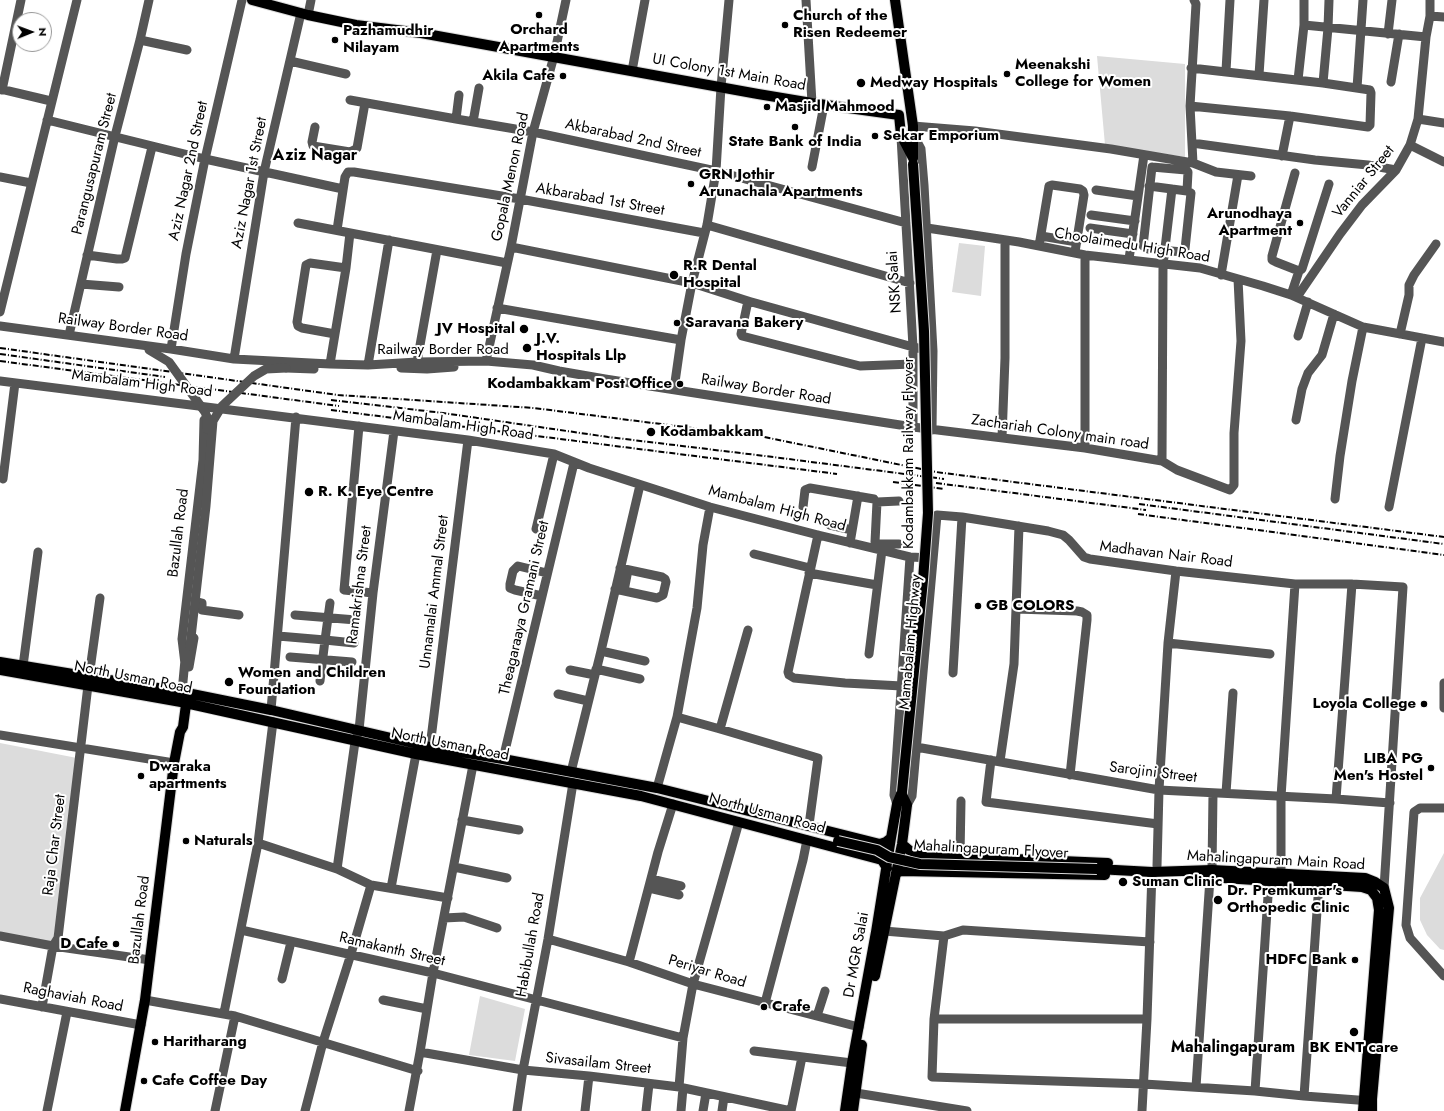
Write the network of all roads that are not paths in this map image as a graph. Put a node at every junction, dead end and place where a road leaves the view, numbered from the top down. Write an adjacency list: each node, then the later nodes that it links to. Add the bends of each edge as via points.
1 (21, 0): 44 (street)
2 (77, 0): 47 (street)
3 (149, 0): 29 (street, Parangusapuram Street)
4 (242, 0): 68 (street, Aziz Nagar 2nd Street)
5 (252, 0): 20 (main road, UI Colony 1st Main Road)
6 (311, 0): 20 (street, Aziz Nagar 1st Street)
7 (566, 0): 31 (street, Gopala Menon Road)
8 (646, 0): 34 (street)
9 (729, 0): 41 (street)
10 (806, 0): 49 (street)
11 (895, 0): 59 (main road, Kodambakkam Railway Flyover)
12 (1194, 0): 33 (street, via 1196,4)
13 (1230, 0): 35 (street)
14 (1264, 0): 37 (street)
15 (1304, 0): 23 (street)
16 (1329, 0): 24 (street)
17 (1363, 0): 25 (street)
18 (1392, 0): 26 (street)
19 (1430, 0): 21 (street, Vanniar Street)
20 (305, 14): 31 (main road, UI Colony 1st Main Road, via 356,25 421,33); 32 (street, Aziz Nagar 1st Street)
21 (1430, 16): 22 (street); 28 (street, Vanniar Street)
22 (1444, 17)
23 (1304, 25): 24 (street); 38 (street)
24 (1328, 28): 25 (street); 40 (street)
25 (1360, 31): 26 (street); 43 (street)
26 (1388, 34): 27 (street)
27 (1399, 34): 28 (street); 39 (street)
28 (1426, 37): 53 (street, Vanniar Street)
29 (140, 40): 30 (street); 62 (street, Parangusapuram Street)
30 (186, 50)
31 (554, 56): 34 (main road, UI Colony 1st Main Road); 60 (street, Gopala Menon Road)
32 (290, 61): 36 (street); 75 (street, Aziz Nagar 1st Street)
33 (1191, 68): 35 (street); 51 (street)
34 (632, 71): 41 (main road, UI Colony 1st Main Road)
35 (1226, 71): 37 (street)
36 (346, 74)
37 (1259, 75): 38 (street)
38 (1298, 80): 40 (street)
39 (1391, 82)
40 (1323, 83): 43 (street)
41 (721, 87): 49 (main road, UI Colony 1st Main Road); 76 (street)
42 (479, 88): 56 (street)
43 (1357, 88): 52 (street, via 1371,91 1370,127)
44 (1, 90): 47 (street)
45 (459, 95): 55 (street)
46 (350, 100): 48 (street, Akbarabad 2nd Street)
47 (51, 101): 54 (street)
48 (365, 103): 55 (street, Akbarabad 2nd Street); 58 (street, via 357,148 350,152 314,146 312,142)
49 (812, 103): 50 (main road, UI Colony 1st Main Road)
50 (824, 105): 61 (main road, UI Colony 1st Main Road, via 899,115); 73 (street)
51 (1190, 106): 52 (street); 63 (street)
52 (1290, 116): 67 (street)
53 (1418, 119): 57 (street); 64 (street, Vanniar Street)
54 (47, 120): 62 (street); 81 (street)
55 (456, 120): 56 (street, Akbarabad 2nd Street)
56 (473, 122): 60 (street, Akbarabad 2nd Street)
57 (1444, 123)
58 (315, 127)
59 (914, 131): 66 (street, via 975,131); 69 (main road, Kodambakkam Railway Flyover); 94 (street, via 921,149)
60 (533, 132): 76 (street, Akbarabad 2nd Street); 89 (street, Gopala Menon Road)
61 (901, 135): 69 (main road, Kodambakkam Railway Flyover); 93 (street, NSK Salai)
62 (115, 136): 65 (street); 111 (street, Parangusapuram Street)
63 (1192, 143): 67 (street); 71 (street)
64 (1410, 145): 70 (street); 74 (street, Vanniar Street)
65 (152, 147): 68 (street); 111 (street, via 125,258 122,260)
66 (1144, 155): 72 (street); 88 (street)
67 (1282, 156): 74 (street)
68 (205, 159): 75 (street); 141 (street, Aziz Nagar 2nd Street)
69 (913, 161): 269 (main road, Kodambakkam Railway Flyover, bridge, via 924,331 927,519)
70 (1444, 162)
71 (1193, 163): 72 (street); 78 (street, via 1216,172)
72 (1173, 164): 83 (street, via 1152,167); 87 (street, via 1188,172)
73 (812, 168)
74 (1396, 170): 125 (street, Vanniar Street, via 1362,205)
75 (264, 172): 84 (street); 143 (street, Aziz Nagar 1st Street)
76 (716, 172): 93 (street, Akbarabad 2nd Street); 96 (street)
77 (1295, 173): 117 (street, via 1272,260)
78 (1238, 175): 79 (street); 118 (street)
79 (1251, 176)
80 (0, 177): 81 (street)
81 (31, 182): 112 (street)
82 (1329, 184): 117 (street, via 1302,269)
83 (1149, 186): 85 (street); 108 (street, via 1143,246 1148,250)
84 (343, 189): 89 (street, Akbarabad 1st Street, via 345,176 348,172 354,172); 97 (street)
85 (1172, 189): 87 (street); 108 (street)
86 (1096, 190): 88 (street)
87 (1187, 191): 108 (street, via 1191,193 1185,250)
88 (1138, 196): 91 (street)
89 (520, 199): 96 (street, Akbarabad 1st Street); 106 (street, Gopala Menon Road)
90 (1091, 215): 91 (street)
91 (1135, 221): 99 (street)
92 (298, 223): 97 (street)
93 (906, 223): 121 (street, NSK Salai)
94 (927, 228): 102 (street, Choolaimedu High Road); 142 (street)
95 (1090, 228): 99 (street)
96 (705, 229): 120 (street); 121 (street, Akbarabad 1st Street)
97 (337, 230): 98 (street)
98 (350, 233): 101 (street); 116 (street)
99 (1133, 234): 113 (street)
100 (1040, 236): 103 (street); 103 (street, via 1049,186 1080,189 1084,193); 105 (street)
101 (389, 240): 107 (street); 148 (street)
102 (1005, 240): 105 (street, Choolaimedu High Road); 165 (street, via 1006,358)
103 (1077, 242): 109 (street)
104 (1436, 244): 134 (street, via 1409,285)
105 (1039, 246): 109 (street, Choolaimedu High Road)
106 (511, 247): 114 (street, Gopala Menon Road); 120 (street)
107 (437, 250): 114 (street); 145 (street)
108 (1165, 251): 115 (street)
109 (1075, 252): 110 (street, Choolaimedu High Road)
110 (1084, 254): 113 (street, Choolaimedu High Road); 167 (street)
111 (87, 255): 122 (street, Parangusapuram Street)
112 (12, 259): 123 (street, via 6,264); 129 (street); 131 (street, via 14,268)
113 (1129, 259): 115 (street, Choolaimedu High Road)
114 (507, 263): 128 (street, Gopala Menon Road)
115 (1163, 264): 118 (street, Choolaimedu High Road, via 1200,268); 169 (street)
116 (346, 268): 133 (street); 133 (street, via 306,265 298,326)
117 (1299, 271): 125 (street)
118 (1221, 275): 119 (street, Choolaimedu High Road)
119 (1238, 279): 125 (street, Choolaimedu High Road); 169 (street, Zachariah Colony main road, via 1241,341 1234,434 1234,485 1230,490 1177,470)
120 (692, 283): 126 (street); 138 (street)
121 (910, 283): 140 (street, NSK Salai)
122 (81, 284): 124 (street); 135 (street, Parangusapuram Street)
123 (0, 285)
124 (119, 287)
125 (1294, 296): 127 (street, Choolaimedu High Road)
126 (748, 301): 140 (street); 147 (street, via 742,336 860,366)
127 (1308, 302): 130 (street, Choolaimedu High Road); 136 (street)
128 (498, 308): 138 (street); 144 (street, Gopala Menon Road)
129 (0, 312)
130 (1334, 314): 132 (street, Choolaimedu High Road); 159 (street, via 1322,355 1308,373 1302,389)
131 (1, 327): 135 (street, Railway Border Road); 219 (street, bridge, via 149,350 169,362 205,412 208,418 206,463)
132 (1363, 327): 134 (street, Choolaimedu High Road); 175 (street, via 1352,381)
133 (335, 334): 146 (street)
134 (1400, 334): 137 (street, Choolaimedu High Road)
135 (69, 335): 141 (street, Railway Border Road)
136 (1298, 336)
137 (1422, 338): 139 (street, Choolaimedu High Road); 179 (street)
138 (681, 340): 154 (street)
139 (1444, 342)
140 (913, 347): 142 (street); 147 (street, NSK Salai)
141 (171, 348): 143 (street, Railway Border Road)
142 (933, 351): 164 (street)
143 (234, 359): 146 (street, Railway Border Road)
144 (486, 361): 145 (street, Railway Border Road); 149 (street, Railway Border Road, via 533,365)
145 (417, 362): 148 (street, Railway Border Road)
146 (330, 364): 148 (street, Railway Border Road)
147 (913, 364): 162 (street, NSK Salai)
148 (368, 365)
149 (559, 371): 154 (street, Railway Border Road); 219 (street, bridge, via 471,366 345,370 286,368 266,369 254,376 222,406 213,421 206,506)
150 (0, 376): 153 (street, via 35,382)
151 (0, 381): 152 (street, Mambalam High Road)
152 (15, 383): 153 (street, Mambalam High Road); 171 (street)
153 (42, 386): 155 (street, Mambalam High Road)
154 (674, 389): 162 (street, Railway Border Road)
155 (203, 406): 156 (street, Mambalam High Road); 160 (street, Bazullah Road)
156 (219, 408): 157 (street, Mambalam High Road); 158 (street)
157 (296, 417): 161 (street, Mambalam High Road); 215 (street)
158 (217, 420): 160 (street, via 211,417); 205 (street)
159 (1296, 420)
160 (204, 422): 228 (street, Bazullah Road, via 202,468 182,639)
161 (359, 426): 163 (street, Mambalam High Road); 200 (street, via 344,590)
162 (913, 427): 164 (street, Railway Border Road)
163 (394, 430): 166 (street, Mambalam High Road); 200 (street, Ramakrishna Street)
164 (932, 430): 165 (street, Zachariah Colony main road)
165 (1002, 438): 167 (street, Zachariah Colony main road)
166 (468, 440): 168 (street, Mambalam High Road); 251 (street, Unnamalai Ammal Street)
167 (1085, 448): 169 (street, Zachariah Colony main road)
168 (554, 454): 170 (street, Mambalam High Road); 183 (street)
169 (1162, 461)
170 (574, 463): 172 (street, Mambalam High Road); 195 (street, Theagaraaya Gramani Street)
171 (3, 478)
172 (640, 485): 177 (street, Mambalam High Road); 192 (street)
173 (858, 496): 174 (street); 178 (street, via 810,488 805,490); 185 (street)
174 (874, 499)
175 (1335, 499)
176 (899, 501): 187 (street, via 876,503 876,543)
177 (710, 507): 184 (street, Mambalam High Road); 245 (street, via 703,545 697,608)
178 (802, 507)
179 (1389, 508)
180 (962, 517): 182 (street, Madhavan Nair Road); 191 (street, Madhavan Nair Road, via 937,516); 233 (street)
181 (830, 525): 185 (street)
182 (1019, 526): 194 (street, Madhavan Nair Road, via 1063,536 1084,557 1090,559); 207 (street)
183 (536, 529)
184 (818, 536): 185 (street, Mambalam High Road); 193 (street)
185 (851, 537): 186 (street); 187 (street, Mambalam High Road)
186 (868, 541)
187 (891, 548): 190 (street, Mambalam High Road); 198 (street)
188 (38, 552): 229 (street)
189 (754, 554): 193 (street)
190 (910, 557): 191 (street, Mamabalam Highway); 201 (street, Mamabalam Highway)
191 (933, 558): 202 (street, Mamabalam Highway)
192 (624, 569): 199 (street); 199 (street, via 662,577 666,582 663,595 657,598)
193 (810, 570): 198 (street); 238 (street, via 789,675 794,678 845,683)
194 (1176, 571): 196 (street, Madhavan Nair Road); 218 (street)
195 (548, 573): 203 (street, Theagaraaya Gramani Street); 203 (street, via 518,566 513,572 510,588)
196 (1294, 584): 197 (street, Madhavan Nair Road); 266 (street)
197 (1352, 584): 267 (street); 271 (street, Madhavan Nair Road, via 1403,587)
198 (877, 585): 221 (street)
199 (620, 590): 220 (street)
200 (373, 593): 248 (street, Ramakrishna Street)
201 (908, 594): 202 (street); 213 (street, Mamabalam Highway)
202 (930, 595): 214 (street, Mamabalam Highway)
203 (542, 596): 255 (street, Theagaraaya Gramani Street)
204 (100, 598): 235 (street, Raja Char Street)
205 (201, 600): 208 (street, via 202,610); 228 (street)
206 (330, 603): 210 (street)
207 (1016, 610): 256 (street, via 1014,664); 260 (street, via 1077,611 1087,616)
208 (239, 615)
209 (295, 615): 210 (street)
210 (328, 618): 211 (street); 216 (street)
211 (356, 620)
212 (748, 630): 247 (street)
213 (906, 631): 214 (street); 238 (street, Mamabalam Highway)
214 (926, 631): 252 (street, Mamabalam Highway)
215 (278, 636): 216 (street); 244 (street)
216 (325, 640): 217 (street); 224 (street)
217 (354, 643)
218 (1168, 643): 222 (street); 263 (street)
219 (188, 645): 228 (street, Bazullah Road)
220 (601, 651): 225 (street); 232 (street)
221 (869, 654)
222 (1270, 654)
223 (290, 657): 224 (street)
224 (322, 659): 227 (street); 236 (street)
225 (645, 661)
226 (0, 662): 229 (main road, North Usman Road)
227 (352, 662)
228 (187, 665): 241 (street, Bazullah Road)
229 (24, 666): 235 (main road, North Usman Road)
230 (0, 670): 235 (main road, North Usman Road)
231 (570, 670): 232 (street)
232 (596, 672): 234 (street); 242 (street)
233 (952, 673)
234 (640, 679)
235 (89, 681): 241 (main road, North Usman Road); 253 (street, Raja Char Street)
236 (320, 681)
237 (1444, 683): 243 (street)
238 (902, 686): 269 (street, Mamabalam Highway, via 894,795)
239 (1233, 693): 265 (street)
240 (558, 694): 242 (street)
241 (184, 698): 244 (main road, North Usman Road); 246 (main road, North Usman Road); 257 (main road, Bazullah Road)
242 (588, 701): 259 (street)
243 (1444, 708)
244 (271, 710): 248 (main road, North Usman Road)
245 (677, 718): 247 (street); 262 (street)
246 (273, 722): 250 (main road, North Usman Road); 281 (street)
247 (720, 728): 276 (street, via 818,758)
248 (359, 730): 250 (street, Ramakrishna Street); 251 (main road, North Usman Road)
249 (0, 735): 253 (street)
250 (355, 742): 254 (main road, North Usman Road); 287 (street, Ramakrishna Street)
251 (430, 747): 255 (main road, North Usman Road)
252 (916, 747): 256 (street, Sarojini Street); 269 (street, Mamabalam Highway, via 912,796)
253 (80, 749): 257 (street); 311 (street, Raja Char Street, via 58,938)
254 (416, 754): 258 (main road, North Usman Road); 298 (street)
255 (503, 759): 259 (main road, North Usman Road)
256 (996, 760): 260 (street, Sarojini Street); 275 (street, via 986,802)
257 (174, 763): 313 (main road, Bazullah Road)
258 (473, 765): 261 (main road, North Usman Road); 273 (street)
259 (571, 772): 262 (main road, North Usman Road)
260 (1070, 775): 263 (street, Sarojini Street)
261 (573, 783): 268 (main road, North Usman Road, via 641,796); 308 (street, Habibullah Road)
262 (657, 788): 268 (main road, North Usman Road)
263 (1159, 790): 264 (street, Sarojini Street); 275 (street)
264 (1213, 793): 265 (street, Sarojini Street); 291 (street)
265 (1226, 793): 266 (street, Sarojini Street)
266 (1281, 797): 267 (street, Sarojini Street); 294 (street)
267 (1336, 798): 271 (street, Sarojini Street)
268 (676, 799): 274 (main road, North Usman Road); 276 (main road, North Usman Road); 288 (main road, Mahalingapuram Flyover, bridge, via 877,850 889,857 915,863); 292 (street)
269 (902, 799): 278 (main road, Dr MGR Salai); 282 (main road, Dr MGR Salai)
270 (961, 801): 284 (street)
271 (1390, 803): 300 (street)
272 (1444, 808): 316 (street, via 1420,808 1414,812 1406,925 1410,938)
273 (462, 820): 277 (street); 285 (street)
274 (739, 822): 279 (main road, North Usman Road); 318 (street)
275 (1158, 824): 289 (street)
276 (809, 826): 280 (main road, North Usman Road)
277 (519, 830)
278 (891, 838): 280 (main road, North Usman Road, via 880,844); 286 (main road, Dr MGR Salai)
279 (807, 840): 283 (main road, North Usman Road); 324 (street)
280 (864, 840): 283 (main road)
281 (258, 842): 287 (street); 304 (street)
282 (902, 844): 284 (main road, via 921,855); 290 (main road, Dr MGR Salai)
283 (861, 854): 286 (main road, North Usman Road, via 882,860)
284 (960, 856): 289 (main road)
285 (454, 866): 293 (street); 301 (street)
286 (887, 868): 334 (main road, Dr MGR Salai)
287 (337, 869): 297 (street)
288 (1118, 870): 289 (main road, Mahalingapuram Main Road); 290 (main road, via 1105,875 902,870)
289 (1155, 870): 291 (main road, Mahalingapuram Main Road); 310 (street)
290 (896, 873): 305 (main road, Dr MGR Salai)
291 (1211, 874): 294 (main road, Mahalingapuram Main Road); 295 (main road, Mahalingapuram Main Road); 346 (street)
292 (652, 876): 299 (street); 299 (street, via 681,888)
293 (507, 878)
294 (1281, 878): 295 (main road, Mahalingapuram Main Road); 296 (main road, Mahalingapuram Main Road); 300 (main road, Mahalingapuram Main Road, via 1365,878)
295 (1268, 881): 348 (street)
296 (1319, 884): 351 (street); 353 (main road, Mahalingapuram Main Road, via 1362,887 1371,890 1377,898 1379,910)
297 (371, 885): 298 (street); 312 (street)
298 (391, 888): 301 (street)
299 (649, 888): 314 (street)
300 (1384, 888): 353 (main road, Mahalingapuram Main Road, via 1389,908)
301 (448, 898): 302 (street)
302 (444, 918): 303 (street, via 464,917); 315 (street)
303 (497, 928)
304 (241, 930): 309 (street, Ramakanth Street); 328 (street)
305 (884, 931): 307 (street); 350 (main road, Dr MGR Salai, via 865,1028)
306 (0, 936): 311 (street)
307 (944, 936): 310 (street, via 963,930); 331 (street)
308 (548, 939): 314 (street, Periyar Road); 323 (street, Habibullah Road)
309 (291, 942): 312 (street, Ramakanth Street); 317 (street)
310 (1150, 942): 332 (street)
311 (53, 946): 313 (street); 325 (street, Raja Char Street)
312 (351, 954): 315 (street, Ramakanth Street); 336 (street)
313 (150, 960): 321 (main road, Bazullah Road)
314 (630, 962): 318 (street, Periyar Road)
315 (433, 973): 323 (street, Ramakanth Street); 326 (street)
316 (1444, 976)
317 (282, 979)
318 (693, 984): 324 (street, Periyar Road); 335 (street)
319 (825, 991): 330 (street)
320 (0, 999): 325 (street, Raghaviah Road)
321 (145, 1000): 328 (street); 333 (main road, Bazullah Road)
322 (383, 1000): 326 (street)
323 (536, 1001): 335 (street, Ramakanth Street); 342 (street, Habibullah Road)
324 (765, 1003): 330 (street, Periyar Road)
325 (42, 1006): 327 (street, Raghaviah Road)
326 (427, 1009): 338 (street)
327 (67, 1012): 333 (street, Raghaviah Road); 354 (street)
328 (224, 1013): 329 (street)
329 (235, 1016): 336 (street); 356 (street)
330 (817, 1016): 334 (street, Periyar Road)
331 (934, 1019): 332 (street); 345 (street, via 932,1077)
332 (1147, 1020): 345 (street)
333 (141, 1025): 355 (main road, Bazullah Road)
334 (859, 1027): 340 (main road, Dr MGR Salai)
335 (683, 1038): 347 (street)
336 (323, 1042): 341 (street); 357 (street)
337 (754, 1051): 339 (street)
338 (420, 1052): 341 (street); 342 (street, Sivasailam Street)
339 (802, 1057): 340 (street); 365 (street)
340 (852, 1063): 366 (main road, Dr MGR Salai)
341 (418, 1070): 358 (street)
342 (523, 1070): 343 (street, Sivasailam Street); 359 (street, Habibullah Road)
343 (589, 1076): 344 (street, Sivasailam Street); 360 (street)
344 (649, 1084): 347 (street, Sivasailam Street); 361 (street)
345 (1144, 1084): 346 (street); 369 (street)
346 (1196, 1087): 348 (street)
347 (681, 1088): 349 (street, Sivasailam Street); 362 (street)
348 (1255, 1091): 351 (street)
349 (706, 1093): 352 (street, Sivasailam Street); 363 (street)
350 (856, 1093): 367 (main road, Dr MGR Salai); 368 (street)
351 (1304, 1096): 353 (street)
352 (724, 1097): 364 (street); 365 (street, Sivasailam Street)
353 (1366, 1104): 370 (main road, Mahalingapuram Main Road)
354 (47, 1111)
355 (125, 1111)
356 (215, 1111)
357 (305, 1111)
358 (409, 1111)
359 (517, 1111)
360 (585, 1111)
361 (646, 1111)
362 (680, 1111)
363 (703, 1111)
364 (722, 1111)
365 (791, 1111)
366 (845, 1111)
367 (853, 1111)
368 (968, 1111)
369 (1142, 1111)
370 (1372, 1111)

